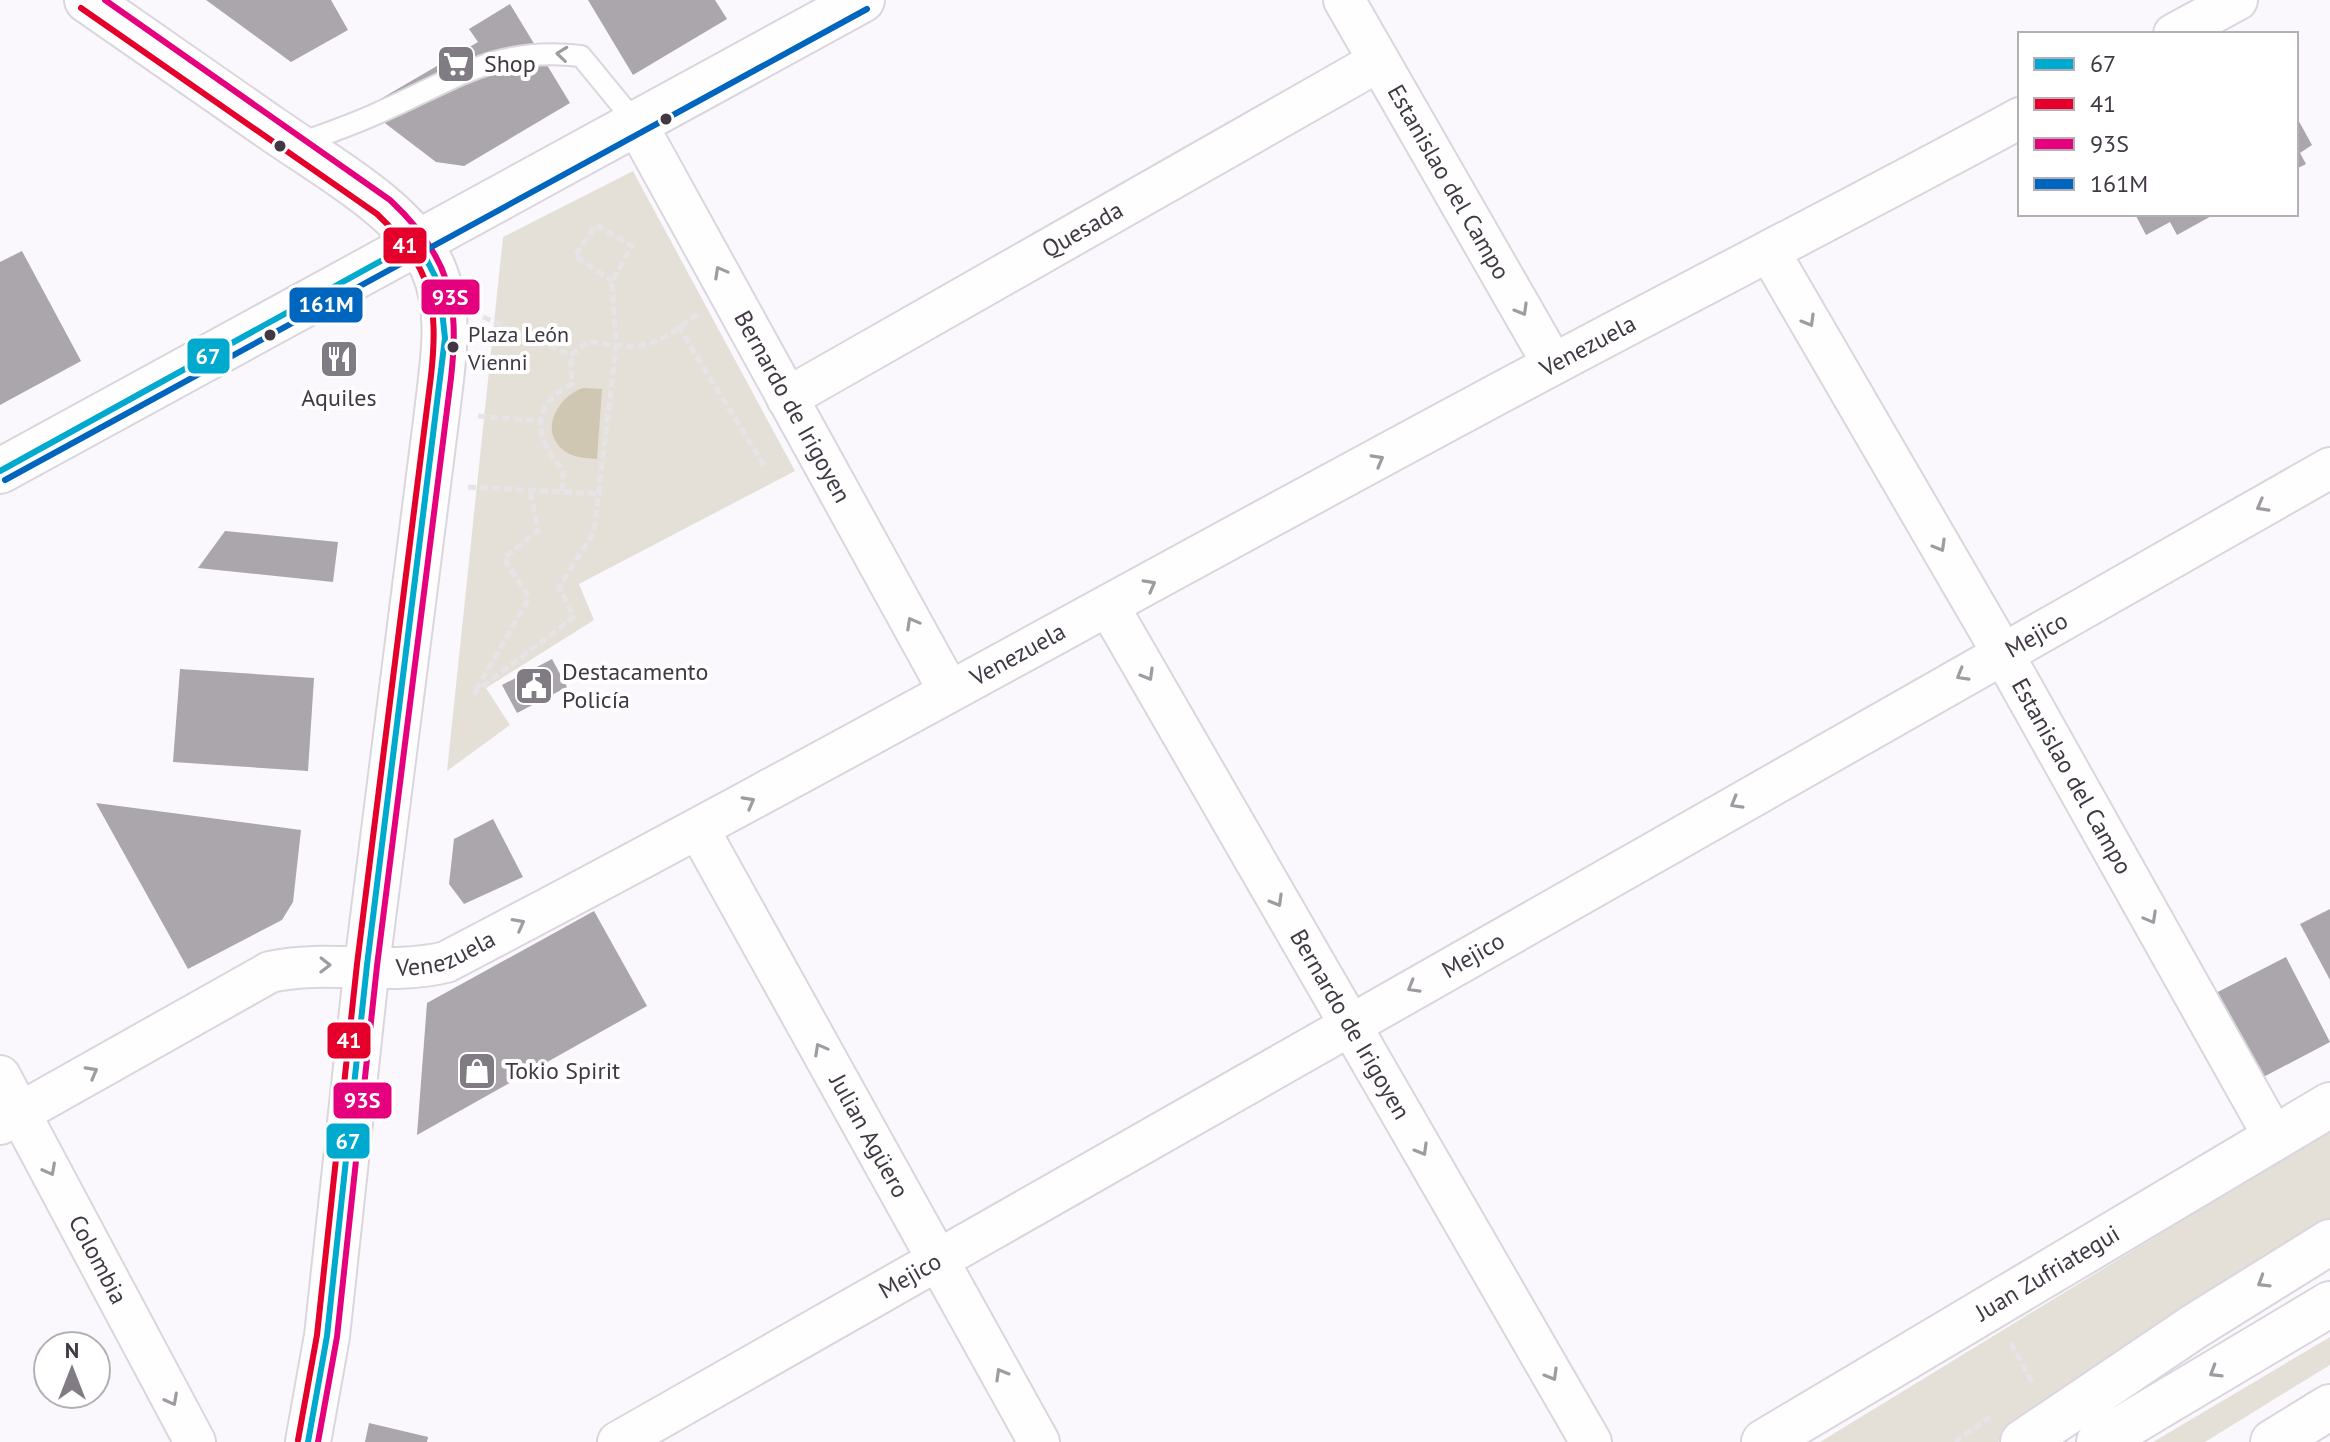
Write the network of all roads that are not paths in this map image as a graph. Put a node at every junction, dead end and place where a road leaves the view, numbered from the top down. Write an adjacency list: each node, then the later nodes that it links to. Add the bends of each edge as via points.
1 (87, 0): 9 (main road)
2 (862, 0): 8 (main road)
3 (1344, 0): 6 (street, Estanislao del Campo)
4 (2237, 0): 5 (street)
5 (2178, 32)
6 (1379, 61): 12 (street, Estanislao del Campo, one-way to 12); 13 (street, Quesada)
7 (2018, 119): 11 (street, Venezuela)
8 (636, 123): 9 (lane, one-way to 9, via 581,56 542,52 493,60); 10 (main road); 13 (street, Bernardo de Irigoyen, one-way to 8)
9 (295, 145): 10 (main road, via 374,201)
10 (417, 241): 15 (main road); 20 (main road, via 443,300 445,338)
11 (1770, 253): 12 (street, Venezuela); 17 (street, Estanislao del Campo, one-way to 17)
12 (1553, 364): 16 (street, Venezuela, one-way to 12)
13 (787, 398): 18 (street, Bernardo de Irigoyen, one-way to 13)
14 (2330, 468): 17 (street, Mejico, one-way to 17)
15 (0, 471)
16 (1109, 607): 18 (street, Venezuela); 21 (street, Bernardo de Irigoyen, one-way to 21)
17 (2002, 652): 21 (street, Mejico, one-way to 21); 25 (street, Estanislao del Campo, one-way to 25)
18 (949, 691): 19 (street, Venezuela, one-way to 18)
19 (699, 830): 20 (street, Venezuela, one-way to 19, via 425,967 446,962); 27 (street, Julian Agüero, one-way to 19)
20 (367, 965): 24 (street, Venezuela, one-way to 20, via 270,972 303,965); 32 (main road, via 327,1336)
21 (1348, 1024): 27 (street, Mejico); 35 (street, Bernardo de Irigoyen, one-way to 35)
22 (0, 1076): 24 (street, Colombia)
23 (2330, 1105): 25 (main road, Juan Zufriategui)
24 (10, 1119): 31 (street, Colombia, one-way to 31)
25 (2274, 1137): 36 (main road, Juan Zufriategui)
26 (2330, 1242): 30 (main road, one-way to 30, via 2195,1326)
27 (936, 1259): 33 (street, Mejico); 34 (street, Julian Agüero, one-way to 27)
28 (2330, 1304): 37 (main road, one-way to 37)
29 (2330, 1407): 38 (main road)
30 (2012, 1426)
31 (195, 1442)
32 (308, 1442)
33 (618, 1442)
34 (1039, 1442)
35 (1591, 1442)
36 (1764, 1442)
37 (2099, 1442)
38 (2273, 1442)

